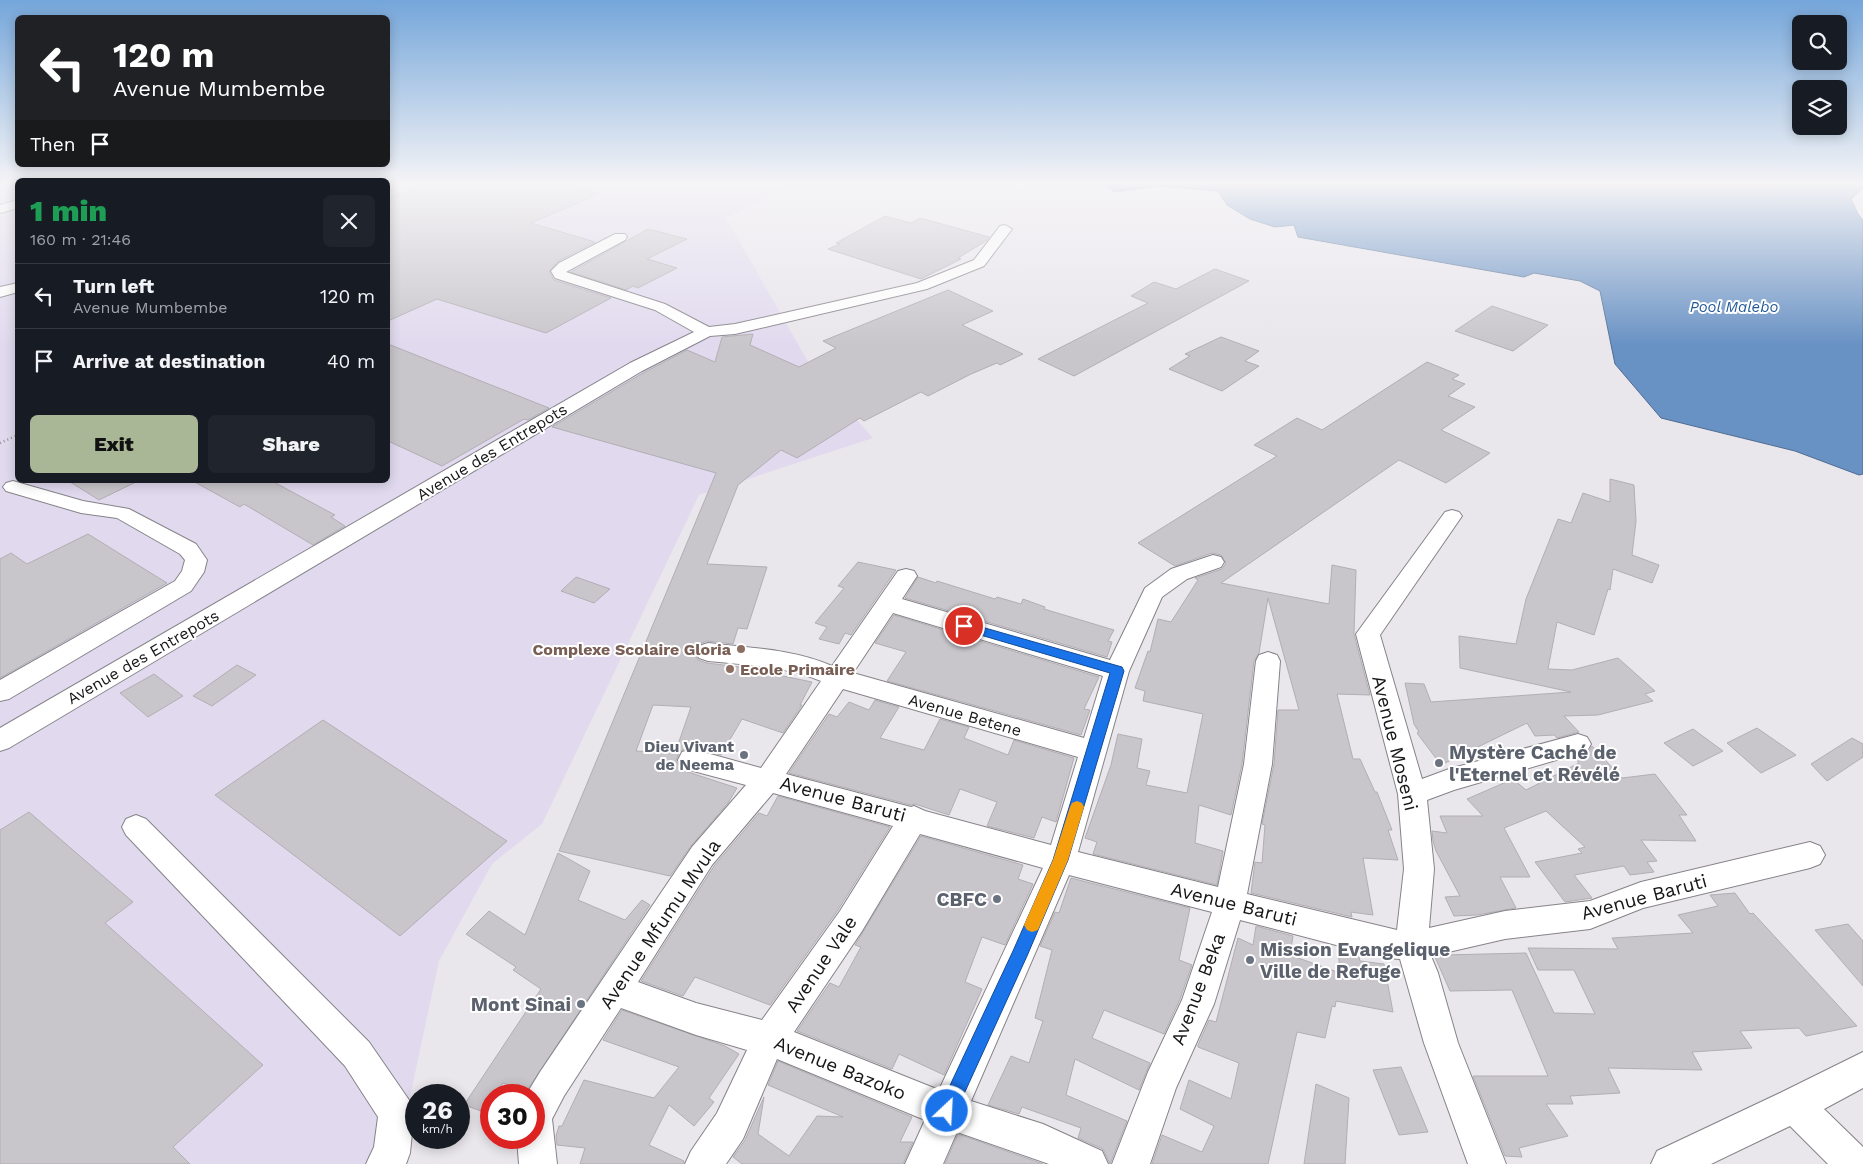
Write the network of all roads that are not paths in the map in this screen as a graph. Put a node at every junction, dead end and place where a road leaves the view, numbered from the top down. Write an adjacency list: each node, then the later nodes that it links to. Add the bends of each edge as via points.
1 (620, 237): 5 (street, via 564,266 558,271 560,275 660,307)
2 (999, 237): 5 (street, Avenue des Entrepots, via 979,263 922,286 735,329)
3 (15, 287): 4 (street)
4 (0, 292)
5 (706, 332): 16 (street, Avenue des Entrepots, via 636,367)
6 (13, 487): 15 (street, via 81,507 122,513 188,549 196,560 193,572 183,586)
7 (1452, 516): 21 (street, Avenue Moseni, via 1368,634)
8 (1213, 562): 13 (street, via 1179,574 1153,593)
9 (906, 576): 10 (street, Avenue Mfumu Mvula)
10 (887, 603): 13 (street); 14 (street, Avenue Mfumu Mvula)
11 (708, 652): 14 (street, Avenue Betene, via 784,660)
12 (1268, 661): 26 (street, Avenue Beka, via 1258,764)
13 (1117, 671): 18 (street)
14 (837, 678): 18 (street, Avenue Betene); 20 (street, Avenue Mfumu Mvula)
15 (0, 692)
16 (0, 741)
17 (1578, 744): 21 (street, via 1449,780)
18 (1094, 751): 25 (street)
19 (692, 760): 20 (street, Avenue Baruti)
20 (768, 779): 22 (street, Avenue Baruti); 28 (street, Avenue Mfumu Mvula, via 702,856)
21 (1412, 794): 27 (street, Avenue Moseni, via 1419,869)
22 (914, 818): 25 (street, Avenue Baruti); 29 (street, Avenue Vale, via 851,921)
23 (136, 827): 34 (street, via 357,1054 396,1113 392,1153)
24 (1810, 855): 27 (street, Avenue Baruti, via 1640,895 1590,915 1506,925)
25 (1061, 860): 26 (street, Avenue Baruti); 32 (street)
26 (1230, 903): 27 (street, Avenue Baruti, via 1386,943); 39 (street, Avenue Beka, via 1197,1004 1160,1084)
27 (1411, 946): 40 (street, Avenue Moseni, via 1441,1042)
28 (615, 990): 29 (street, Avenue Bazoko, via 696,1019); 35 (street, Avenue Mfumu Mvula, via 552,1084 534,1117)
29 (769, 1039): 32 (street, Avenue Bazoko); 36 (street, Avenue Vale, via 730,1126)
30 (1863, 1069): 31 (street)
31 (1796, 1105): 33 (street); 41 (street)
32 (947, 1111): 37 (street); 38 (street, Avenue Bazoko, via 1044,1142)
33 (1677, 1163)
34 (385, 1164)
35 (538, 1164)
36 (704, 1164)
37 (924, 1164)
38 (1089, 1164)
39 (1131, 1164)
40 (1487, 1164)
41 (1854, 1164)

